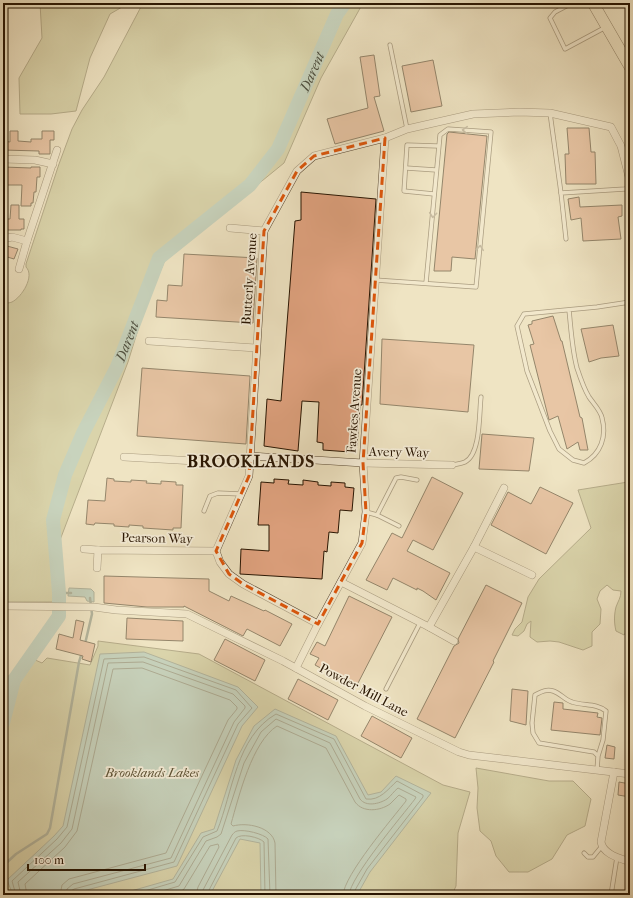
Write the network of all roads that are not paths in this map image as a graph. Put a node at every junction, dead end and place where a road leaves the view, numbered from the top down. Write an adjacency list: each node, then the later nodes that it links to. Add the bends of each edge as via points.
1 (572, 3): 3 (lane, via 555,12 550,18 565,49)
2 (593, 3): 3 (main road)
3 (607, 27): 5 (main road)
4 (390, 45): 7 (lane)
5 (630, 67)
6 (550, 113): 7 (street, Butterly Avenue, via 473,114); 15 (street, Butterly Avenue, via 611,127 621,146); 17 (lane)
7 (407, 129): 8 (street, Butterly Avenue)
8 (385, 138): 20 (street, Butterly Avenue, via 314,156 297,171); 25 (street, Fawkes Avenue)
9 (438, 146): 13 (lane, via 407,145); 14 (lane); 26 (lane, one-way to 9, via 476,287 491,132 448,129 440,135)
10 (57, 150): 12 (street)
11 (3, 160): 12 (street, via 35,160)
12 (53, 164): 23 (street)
13 (406, 168): 14 (lane); 18 (lane, via 404,192)
14 (436, 170): 18 (lane)
15 (630, 181)
16 (630, 187): 17 (lane)
17 (561, 192): 22 (lane)
18 (434, 194): 26 (lane, one-way to 26)
19 (230, 228): 20 (street)
20 (264, 231): 30 (street, Butterly Avenue)
21 (3, 239): 23 (street, via 12,237)
22 (566, 239)
23 (28, 241): 24 (street)
24 (19, 269)
25 (375, 280): 26 (lane); 34 (street, Fawkes Avenue)
26 (426, 283)
27 (630, 302): 28 (lane)
28 (569, 310): 28 (lane, via 524,314 517,326 527,371 553,437 559,449 573,460 584,463 599,451 604,438 602,417 588,395 577,369)
29 (149, 341): 30 (street)
30 (256, 348): 32 (street, Butterly Avenue)
31 (481, 397): 36 (lane, via 473,455 465,462)
32 (250, 456): 34 (street, Avery Way); 35 (street, Butterly Avenue)
33 (124, 457): 35 (street)
34 (362, 463): 36 (street, Avery Way); 41 (street, Fawkes Avenue)
35 (249, 464): 39 (street, Butterly Avenue, via 249,476)
36 (452, 465)
37 (417, 480): 42 (lane, via 401,476 396,478)
38 (504, 488): 44 (street)
39 (241, 494): 40 (lane, via 218,493 210,496); 47 (street, Butterly Avenue)
40 (204, 511)
41 (366, 512): 42 (lane); 50 (street, Fawkes Avenue, via 362,543)
42 (377, 515): 43 (lane)
43 (399, 526)
44 (474, 547): 49 (street); 54 (street)
45 (84, 549): 46 (street, Pearson Way)
46 (98, 550): 47 (street, Pearson Way); 48 (street)
47 (216, 551): 53 (street, via 228,574)
48 (97, 568)
49 (532, 575)
50 (340, 582): 52 (street); 53 (street, Fawkes Avenue)
51 (3, 606): 56 (street, Powder Mill Lane, via 91,607 187,614)
52 (420, 623): 54 (street); 57 (lane)
53 (318, 624): 56 (street, Fawkes Avenue)
54 (429, 627): 55 (street)
55 (454, 641)
56 (296, 668): 59 (street, Powder Mill Lane, via 365,706 459,752)
57 (386, 688)
58 (598, 756): 58 (lane, via 594,752 539,743 532,732 535,695 545,691 554,692 563,699 596,705 606,711 603,740); 59 (lane)
59 (597, 770): 60 (street, Powder Mill Lane)
60 (614, 772): 61 (street, Powder Mill Lane); 62 (street, via 601,836)
61 (630, 774)
62 (602, 846): 63 (lane, via 593,857 588,857); 64 (street)
63 (584, 853)
64 (617, 857): 65 (street); 66 (lane)
65 (630, 862)
66 (611, 895)

